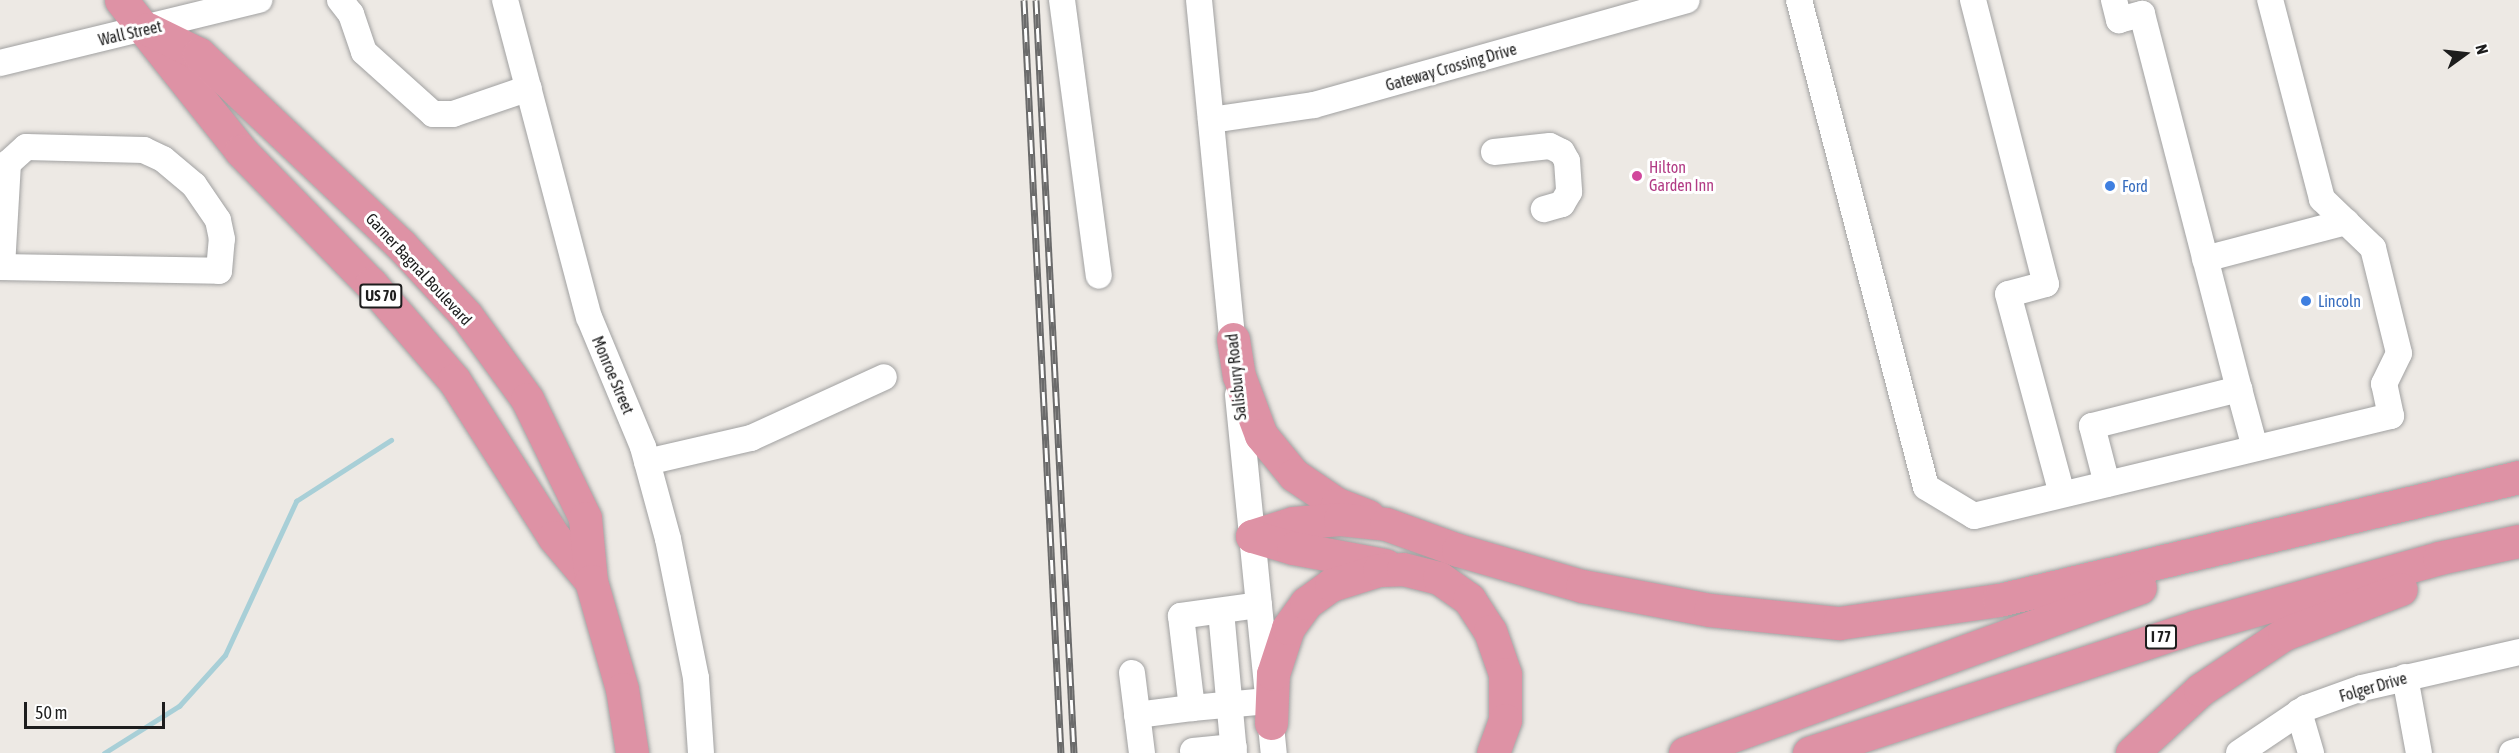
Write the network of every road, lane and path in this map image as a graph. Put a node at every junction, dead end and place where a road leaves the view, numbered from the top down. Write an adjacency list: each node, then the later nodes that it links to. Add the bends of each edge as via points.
1 (121, 0): 12 (highway, Garner Bagnal Boulevard / US 70)
2 (260, 0): 12 (street, Wall Street)
3 (340, 0): 14 (street, via 351,14 364,52 433,114 453,114)
4 (505, 0): 14 (street, Monroe Street)
5 (1062, 0): 21 (street)
6 (1199, 0): 15 (street, Salisbury Road)
7 (1687, 0): 15 (street, Gateway Crossing Drive, via 1314,105)
8 (1798, 0): 29 (street, via 1926,487 1974,516)
9 (1973, 0): 29 (street, via 2046,284 2008,294)
10 (2114, 0): 19 (street, via 2119,20 2142,14)
11 (2270, 0): 18 (street, via 2322,199)
12 (148, 29): 13 (street, Wall Street); 36 (highway, Garner Bagnal Boulevard / US 70, via 241,151 371,284 454,380 554,537); 36 (highway, Garner Bagnal Boulevard / US 70, via 199,54 400,244 466,315 527,399 559,460 585,518)
13 (0, 63)
14 (528, 88): 26 (street, Monroe Street, via 589,317)
15 (1211, 120): 22 (street, Salisbury Road)
16 (1494, 152): 17 (street, via 1550,146 1562,152 1567,161 1569,192 1562,204)
17 (1545, 209)
18 (2346, 222): 19 (street); 25 (street, via 2373,248 2399,353 2384,384 2391,416)
19 (2205, 259): 24 (street)
20 (1, 266): 20 (street, via 219,271 222,239 218,220 194,185 164,159 144,150 26,147 8,163)
21 (1099, 276)
22 (1233, 339): 30 (highway, via 1239,376 1261,435 1288,467 1337,504); 32 (street, Salisbury Road)
23 (884, 377): 26 (street, via 751,438)
24 (2239, 389): 25 (street); 28 (street, via 2092,426)
25 (2255, 448): 28 (street)
26 (646, 462): 53 (street, Monroe Street, via 668,539 696,678)
27 (2519, 477): 31 (highway)
28 (2107, 484): 29 (street)
29 (2062, 494)
30 (1386, 524): 31 (highway, via 1458,550 1582,585 1710,610 1839,623 1999,600); 32 (highway, via 1340,519 1293,523)
31 (2326, 524): 56 (highway, via 2015,630)
32 (1252, 536): 35 (highway); 37 (street, Salisbury Road)
33 (2519, 541): 57 (highway, I 77, via 2439,558 2194,627)
34 (2519, 559): 58 (highway, via 2384,595 2284,634 2200,690)
35 (1402, 569): 47 (highway, via 1379,570 1331,585 1306,603 1288,628 1273,675); 55 (highway, via 1438,578 1469,599 1490,631 1505,674 1505,720)
36 (591, 581): 42 (highway, Garner Bagnal Boulevard / US 70)
37 (1259, 605): 38 (street); 47 (street, Salisbury Road)
38 (1221, 611): 43 (street); 44 (street, via 1181,616)
39 (2519, 652): 41 (street, Folger Drive)
40 (1132, 673): 46 (street)
41 (2405, 677): 45 (street, Folger Drive, via 2362,688); 61 (street)
42 (622, 689): 51 (highway); 52 (highway, Garner Bagnal Boulevard / US 70)
43 (1230, 705): 44 (street); 47 (street); 48 (street)
44 (1192, 708): 46 (street)
45 (2300, 712): 59 (street, Folger Drive); 60 (street)
46 (1137, 715): 54 (street)
47 (1271, 726)
48 (1234, 750): 49 (street)
49 (1193, 751)
50 (2519, 751): 62 (street)
51 (611, 753)
52 (632, 753)
53 (701, 753)
54 (1142, 753)
55 (1493, 753)
56 (1685, 753)
57 (1809, 753)
58 (2132, 753)
59 (2239, 753)
60 (2311, 753)
61 (2419, 753)
62 (2512, 753)

